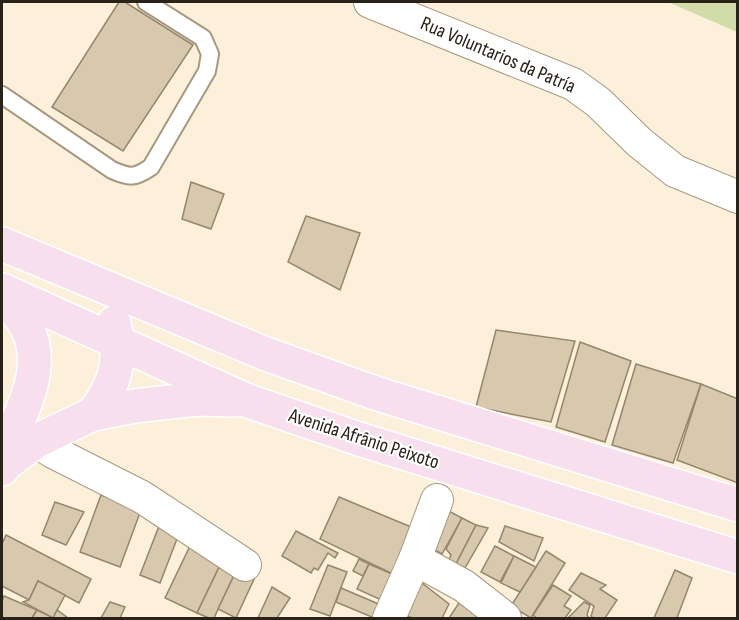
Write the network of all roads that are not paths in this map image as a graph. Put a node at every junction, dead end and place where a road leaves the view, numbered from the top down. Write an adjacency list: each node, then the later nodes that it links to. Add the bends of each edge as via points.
1 (146, 2): 3 (lane, via 203,38 210,54 207,71 151,167 140,175 127,177 112,170)
2 (370, 2): 4 (street, Rua Voluntarios da Patría, via 573,84 675,171)
3 (2, 95)
4 (738, 197)
5 (2, 244): 6 (main road)
6 (103, 287): 9 (main road); 16 (main road, via 266,354 364,389)
7 (2, 290): 9 (main road, Avenida Afrânio Peixoto)
8 (2, 298): 13 (main road, via 26,326 34,365 27,401)
9 (118, 343): 10 (main road, Avenida Afrânio Peixoto); 11 (main road, via 115,379)
10 (248, 401): 11 (main road, via 197,399); 17 (main road, Avenida Afrânio Peixoto)
11 (93, 414): 12 (main road)
12 (36, 441): 14 (main road); 19 (street, via 142,497)
13 (2, 453)
14 (2, 469)
15 (437, 500): 18 (street)
16 (738, 505)
17 (738, 557)
18 (415, 559): 20 (street); 21 (street, via 464,586)
19 (245, 564)
20 (389, 618)
21 (505, 618)

